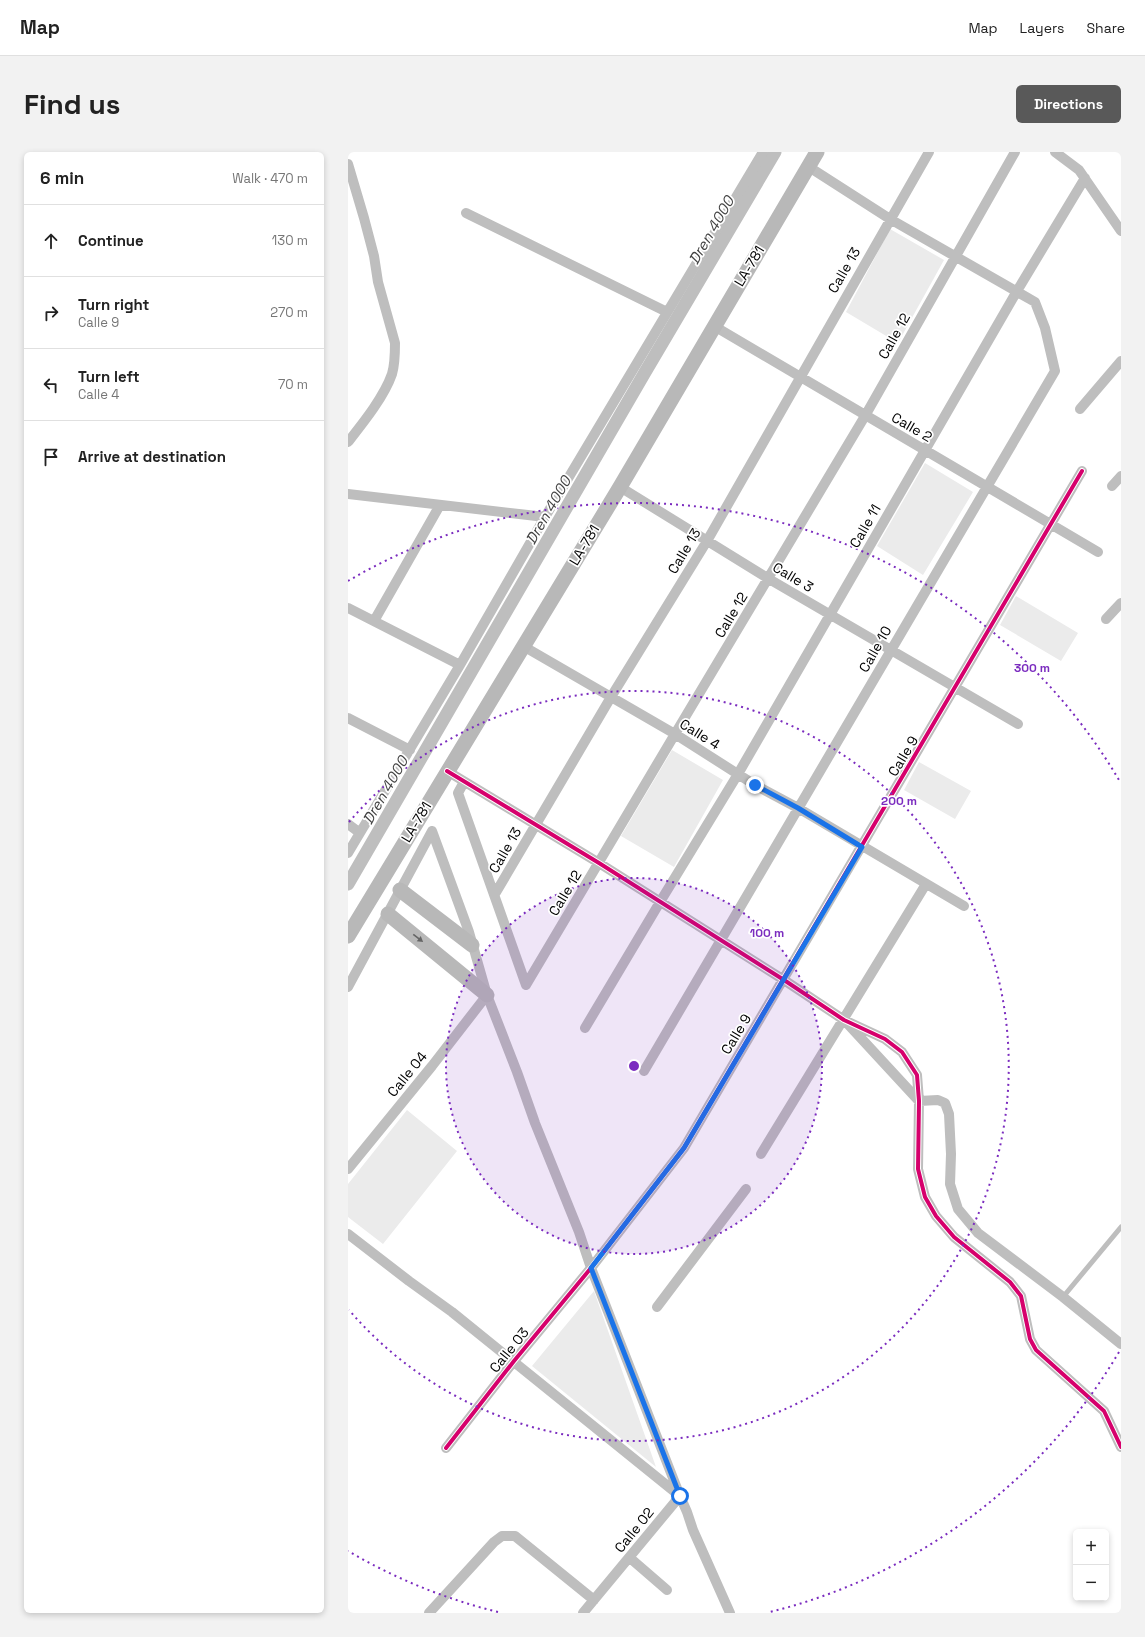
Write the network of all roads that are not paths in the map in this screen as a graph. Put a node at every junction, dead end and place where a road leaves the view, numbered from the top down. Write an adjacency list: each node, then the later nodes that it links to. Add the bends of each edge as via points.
1 (763, 152): 14 (street)
2 (817, 152): 7 (street, LA-781 / LA-781)
3 (929, 152): 10 (street, Calle 13)
4 (1015, 152): 12 (street, Calle 12)
5 (1055, 152): 8 (street, via 1079,170)
6 (348, 164): 20 (street, via 395,343 392,375)
7 (809, 167): 10 (street); 15 (street, LA-781 / LA-781)
8 (1085, 178): 11 (street); 13 (street, Calle 11)
9 (466, 213): 14 (street)
10 (890, 219): 12 (street); 17 (street, Calle 13)
11 (1121, 231)
12 (955, 256): 13 (street); 19 (street, Calle 12)
13 (1017, 292): 21 (street, Calle 11); 26 (street, Calle 10, via 1035,302 1045,328 1055,371)
14 (668, 312): 29 (street)
15 (714, 326): 17 (street, Calle 2); 24 (street, LA-781 / LA-781)
16 (1121, 361): 18 (street)
17 (800, 377): 19 (street, Calle 2); 31 (street, Calle 13)
18 (1080, 408)
19 (866, 416): 21 (street, Calle 2); 33 (street, Calle 12)
20 (348, 442)
21 (925, 451): 26 (street, Calle 2); 36 (street, Calle 11)
22 (1082, 471): 30 (street, Calle 9)
23 (1121, 476): 25 (street)
24 (620, 486): 31 (street, Calle 3); 39 (street, LA-781 / LA-781)
25 (1112, 486)
26 (986, 487): 30 (street, Calle 2); 40 (street, Calle 10)
27 (348, 494): 28 (street)
28 (440, 505): 29 (street); 38 (street)
29 (545, 517): 41 (street)
30 (1051, 524): 32 (street, Calle 2); 42 (street, Calle 9)
31 (707, 540): 33 (street, Calle 3); 43 (street, Calle 13)
32 (1098, 552)
33 (769, 579): 36 (street, Calle 3); 46 (street, Calle 12)
34 (1121, 603): 37 (street)
35 (348, 608): 38 (street)
36 (830, 615): 40 (street, Calle 3); 49 (street, Calle 11)
37 (1106, 619)
38 (374, 621): 41 (street)
39 (523, 646): 43 (street, Calle 4); 48 (street, LA-781 / LA-781)
40 (890, 650): 42 (street, Calle 3); 51 (street, Calle 10)
41 (460, 665): 47 (street)
42 (956, 688): 45 (street, Calle 3); 55 (street, Calle 9)
43 (611, 697): 46 (street, Calle 4); 53 (street, Calle 13)
44 (348, 718): 47 (street)
45 (1018, 724)
46 (675, 734): 49 (street, Calle 4); 57 (street, Calle 12)
47 (410, 750): 54 (street)
48 (447, 771): 50 (street); 64 (street, LA-781 / LA-781)
49 (738, 774): 51 (street, Calle 4); 61 (street, Calle 11)
50 (464, 782): 53 (street); 60 (street, via 458,793)
51 (798, 808): 55 (street, Calle 4); 65 (street, Calle 10)
52 (348, 824): 54 (street)
53 (535, 825): 57 (street); 60 (street, Calle 13)
54 (360, 833): 56 (street)
55 (862, 847): 58 (street, Calle 4); 67 (street, Calle 9)
56 (348, 853)
57 (599, 863): 60 (street, Calle 12, via 526,985); 61 (street)
58 (926, 884): 62 (street, Calle 4); 70 (street)
59 (400, 890): 63 (street); 66 (street); 66 (street, via 432,831)
60 (495, 894)
61 (660, 902): 65 (street); 71 (street, Calle 11)
62 (964, 906)
63 (388, 914): 68 (street); 69 (street, one-way to 69)
64 (348, 936)
65 (721, 941): 67 (street); 72 (street, Calle 10)
66 (472, 946): 69 (street)
67 (784, 980): 70 (street); 79 (street, Calle 9, via 684,1148)
68 (348, 987)
69 (487, 994): 75 (street, Calle 04); 79 (street)
70 (844, 1020): 73 (street); 73 (street, via 885,1038 902,1052 917,1075); 74 (street)
71 (586, 1028)
72 (644, 1071)
73 (919, 1100): 80 (street, via 938,1100 946,1104 951,1154 950,1184 958,1208 978,1233); 84 (street, via 918,1169 925,1197 936,1216 954,1237 1010,1282 1021,1296 1030,1339 1036,1350 1104,1411)
74 (761, 1154)
75 (348, 1169)
76 (746, 1189): 81 (street)
77 (1121, 1227): 80 (lane)
78 (348, 1234): 83 (street)
79 (591, 1268): 83 (street, Calle 03); 86 (street)
80 (1063, 1297): 82 (street)
81 (657, 1307)
82 (1121, 1344)
83 (514, 1361): 85 (street, Calle 03); 86 (street)
84 (1121, 1447)
85 (446, 1448)
86 (680, 1496): 87 (street, Calle 02); 92 (street)
87 (630, 1558): 88 (street); 89 (street, Calle 02)
88 (667, 1590)
89 (594, 1600): 90 (street, via 515,1536 502,1536); 91 (street, Calle 02)
90 (429, 1613)
91 (583, 1613)
92 (730, 1613)

